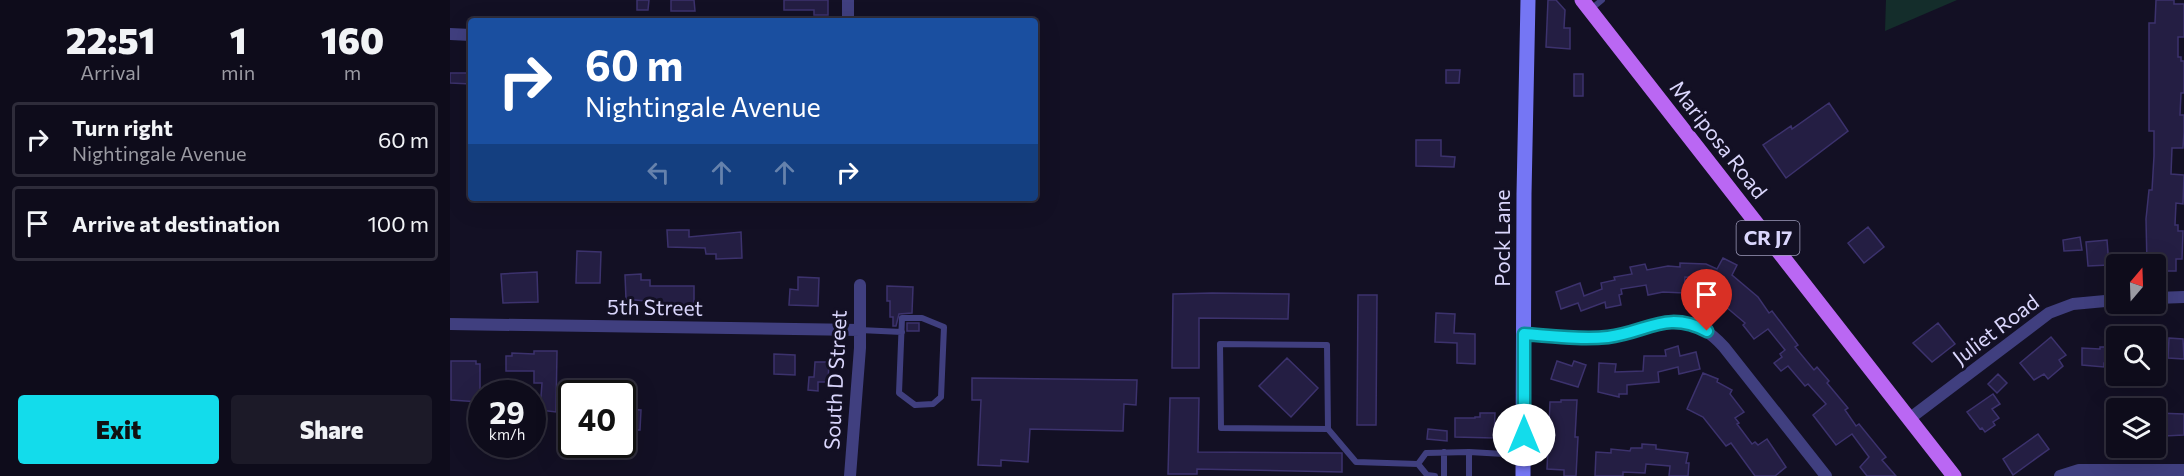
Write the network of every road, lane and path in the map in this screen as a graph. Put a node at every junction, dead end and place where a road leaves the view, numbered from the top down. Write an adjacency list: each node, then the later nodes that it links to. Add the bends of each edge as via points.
1 (848, 0): 5 (street)
2 (1528, 0): 15 (street, Pock Lane)
3 (1602, 0): 4 (lane)
4 (1586, 5): 16 (main road, Mariposa Road / CR J7)
5 (848, 18)
6 (450, 34): 7 (street)
7 (468, 35)
8 (860, 285): 13 (street, South D Street)
9 (2184, 297): 10 (street)
10 (2166, 298)
11 (2106, 301): 16 (street, Juliet Road, via 2073,304 2049,313)
12 (450, 324): 13 (street, 5th Street)
13 (860, 330): 14 (lane); 23 (street, South D Street)
14 (902, 332): 14 (lane, via 899,393 915,405 933,404 941,397 944,327 922,318 902,318)
15 (1524, 334): 20 (street, Pock Lane); 28 (street, via 1608,337 1665,322 1694,324 1724,347)
16 (1910, 419): 29 (main road, Mariposa Road / CR J7)
17 (1328, 429): 17 (lane, via 1327,345 1220,344 1221,428); 21 (lane, via 1356,462)
18 (1444, 452): 19 (lane); 21 (lane, via 1426,453); 25 (lane)
19 (1469, 452): 20 (lane); 26 (lane)
20 (1524, 455): 27 (street, Pock Lane)
21 (1418, 464): 24 (lane, via 1427,475)
22 (2184, 470): 30 (street, via 2079,470)
23 (850, 476)
24 (1435, 476)
25 (1444, 476)
26 (1469, 476)
27 (1523, 476)
28 (1826, 476)
29 (1954, 476)
30 (2060, 476)

